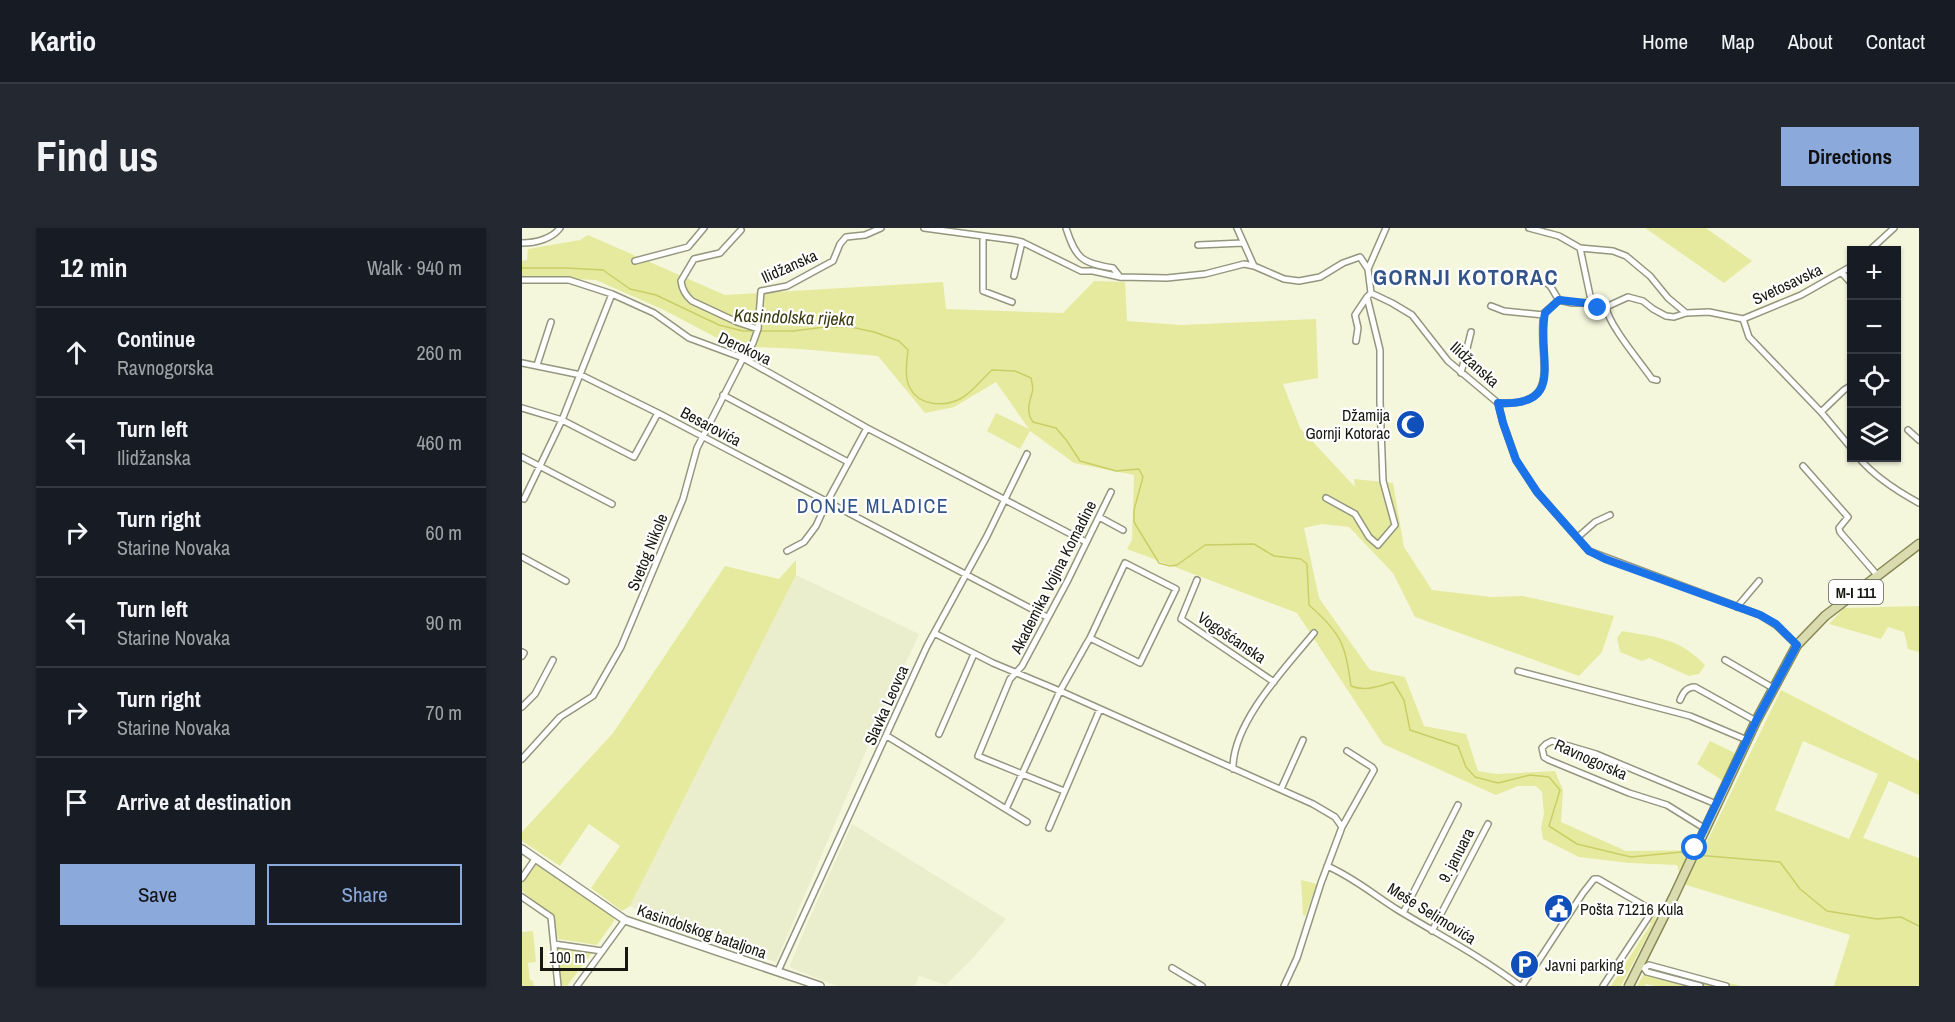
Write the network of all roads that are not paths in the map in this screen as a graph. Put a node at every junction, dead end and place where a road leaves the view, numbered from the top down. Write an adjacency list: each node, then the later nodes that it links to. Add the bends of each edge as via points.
1 (560, 228): 14 (street, via 546,238)
2 (704, 228): 18 (street)
3 (881, 228): 42 (street, Ilidžanska, via 846,237 833,261 787,286 761,291)
4 (924, 228): 10 (street)
5 (1066, 228): 28 (street, via 1082,260 1113,268)
6 (1237, 228): 15 (street)
7 (1386, 228): 23 (street)
8 (1529, 228): 19 (street, via 1558,236)
9 (1894, 228): 17 (street)
10 (941, 229): 12 (street)
11 (741, 230): 20 (street, via 720,253)
12 (984, 236): 13 (street); 34 (street, via 984,291)
13 (1022, 242): 26 (street); 28 (street, via 1081,271)
14 (522, 243)
15 (1243, 243): 16 (street); 22 (street)
16 (1198, 245)
17 (1874, 246)
18 (688, 247): 20 (street); 21 (street)
19 (1580, 248): 35 (street); 38 (street, via 1626,256)
20 (694, 259): 42 (street, via 681,281 687,297)
21 (635, 261)
22 (1254, 266): 23 (street, via 1299,281 1320,277 1359,256); 28 (street, via 1244,264 1167,278)
23 (1368, 269): 32 (street)
24 (1847, 269): 25 (street, Svetosavska)
25 (1842, 273): 29 (street, Svetosavska); 40 (street, Svetosavska)
26 (1014, 276)
27 (1535, 276): 33 (street, via 1550,285)
28 (1120, 277)
29 (1847, 279)
30 (522, 280): 31 (street, Derokova, via 569,280)
31 (612, 294): 45 (street, Derokova, via 654,313 689,338); 49 (street)
32 (1369, 295): 44 (street, via 1355,315); 48 (street, Ilidžanska, via 1412,315); 70 (street, via 1380,350 1383,481 1395,525 1377,545 1355,514)
33 (1559, 300): 35 (street); 39 (street)
34 (1012, 302)
35 (1592, 305): 37 (street)
36 (1491, 306): 39 (street)
37 (1606, 307): 38 (street, via 1628,297 1643,301 1666,316); 50 (street, via 1614,327 1652,379)
38 (1686, 314): 40 (street, via 1709,312)
39 (1544, 315): 53 (street, via 1542,388 1530,401)
40 (1743, 319): 55 (street, via 1749,337)
41 (551, 322): 47 (street)
42 (758, 329): 45 (street, Svetog Nikole)
43 (1471, 332): 48 (street)
44 (1356, 341)
45 (742, 358): 52 (street, Svetog Nikole); 58 (street, Derokova)
46 (522, 363): 47 (street, Besarovića)
47 (537, 366): 49 (street, Besarovića)
48 (1461, 373): 53 (street, Ilidžanska)
49 (580, 375): 56 (street, Besarovića); 57 (street)
50 (1657, 380)
51 (1847, 388): 55 (street)
52 (723, 395): 60 (street, Svetog Nikole); 65 (street)
53 (1498, 403): 79 (street, Ilidžanska, via 1516,460 1537,492)
54 (522, 408): 57 (street)
55 (1821, 412): 62 (street)
56 (658, 413): 57 (street, via 634,457); 60 (street, Besarovića)
57 (562, 420): 67 (street)
58 (867, 428): 65 (street); 72 (street, Derokova)
59 (1908, 430): 61 (street)
60 (703, 437): 73 (street, Besarovića); 112 (street, Svetog Nikole, via 646,591 598,690 561,717)
61 (1919, 440)
62 (1847, 444)
63 (1027, 454): 72 (street, Slavka Leovca)
64 (522, 457): 67 (street)
65 (848, 462): 73 (street)
66 (1862, 462): 74 (street)
67 (539, 465): 71 (street); 75 (street)
68 (1803, 466): 85 (street, via 1848,517 1840,532)
69 (1111, 492): 77 (street, Akademika Vojina Komadine)
70 (1326, 498)
71 (524, 499)
72 (1006, 500): 80 (street, Derokova); 84 (street, Slavka Leovca)
73 (827, 502): 82 (street, via 804,542); 84 (street, Besarovića)
74 (1919, 503)
75 (612, 504)
76 (1610, 515): 79 (street)
77 (1099, 517): 78 (street); 80 (street, Akademika Vojina Komadine)
78 (1123, 530)
79 (1578, 537): 89 (street, Ilidžanska, via 1597,556)
80 (1086, 542): 90 (street, Akademika Vojina Komadine)
81 (1919, 544): 85 (main road, M-I 111)
82 (787, 551)
83 (522, 557): 87 (street)
84 (966, 574): 90 (street, Besarovića); 91 (street, Slavka Leovca)
85 (1877, 574): 94 (main road, M-I 111, via 1825,616)
86 (1197, 580): 100 (street, Vogošćanska, via 1181,619)
87 (566, 581)
88 (1759, 581): 89 (street)
89 (1737, 607): 94 (street, Ilidžanska, via 1776,624)
90 (1047, 617): 99 (street, Akademika Vojina Komadine)
91 (934, 633): 95 (street, Akademika Vojina Komadine); 108 (street, Slavka Leovca)
92 (1314, 633): 100 (street, Vogošćanska)
93 (1090, 638): 93 (street, via 1125,563 1176,589 1140,663); 102 (street)
94 (1797, 645): 101 (main road, M-I 111)
95 (974, 654): 99 (street, Akademika Vojina Komadine); 107 (street)
96 (553, 660): 104 (street, via 535,694)
97 (1725, 660): 101 (street)
98 (1518, 671): 110 (street, via 1690,716)
99 (1017, 673): 102 (street, Akademika Vojina Komadine); 114 (street, Akademika Vojina Komadine, via 1010,679 978,756)
100 (1274, 682): 113 (street, Vogošćanska, via 1243,731)
101 (1773, 688): 106 (main road, M-I 111)
102 (1060, 691): 105 (street, Akademika Vojina Komadine); 114 (street)
103 (1680, 700): 106 (street, via 1683,692 1695,687)
104 (522, 707)
105 (1100, 709): 113 (street, Akademika Vojina Komadine); 116 (street)
106 (1756, 721): 110 (main road, M-I 111)
107 (939, 734)
108 (886, 736): 119 (street); 137 (street, Slavka Leovca)
109 (1303, 740): 115 (street)
110 (1747, 740): 117 (main road, M-I 111)
111 (1347, 751): 122 (street, via 1374,770)
112 (522, 759)
113 (1233, 769): 115 (street)
114 (1023, 775): 116 (street, Akademika Vojina Komadine); 119 (street)
115 (1281, 789): 122 (street, via 1330,813)
116 (1064, 791): 123 (street)
117 (1716, 804): 124 (main road, M-I 111); 124 (street, Ravnogorska, via 1596,754 1552,741 1542,748 1549,760 1667,805)
118 (1458, 805): 130 (street)
119 (1006, 809): 120 (street)
120 (1027, 822)
121 (1488, 824): 132 (street, 9. januara)
122 (1342, 827): 127 (street)
123 (1049, 828)
124 (1704, 828): 135 (main road, M-I 111)
125 (522, 849): 126 (street, Kasindolskog bataljona)
126 (535, 859): 128 (street); 131 (street, Kasindolskog bataljona)
127 (1327, 866): 130 (street, Meše Selimovića); 142 (street)
128 (522, 878)
129 (522, 897): 133 (street, via 551,917)
130 (1403, 913): 132 (street, Meše Selimovića)
131 (625, 920): 134 (street); 137 (street, Kasindolskog bataljona)
132 (1432, 931): 143 (street, Meše Selimovića)
133 (554, 944): 134 (street); 138 (street)
134 (602, 951): 139 (street)
135 (1641, 967): 145 (main road, M-I 111); 146 (street); 147 (street, via 1649,965)
136 (1172, 968): 141 (street)
137 (778, 971): 140 (street, Kasindolskog bataljona)
138 (558, 986)
139 (577, 986)
140 (820, 986)
141 (1202, 986)
142 (1284, 986)
143 (1521, 986): 144 (street, via 1594,879 1651,913)
144 (1603, 986)
145 (1629, 986)
146 (1700, 986)
147 (1726, 986)

